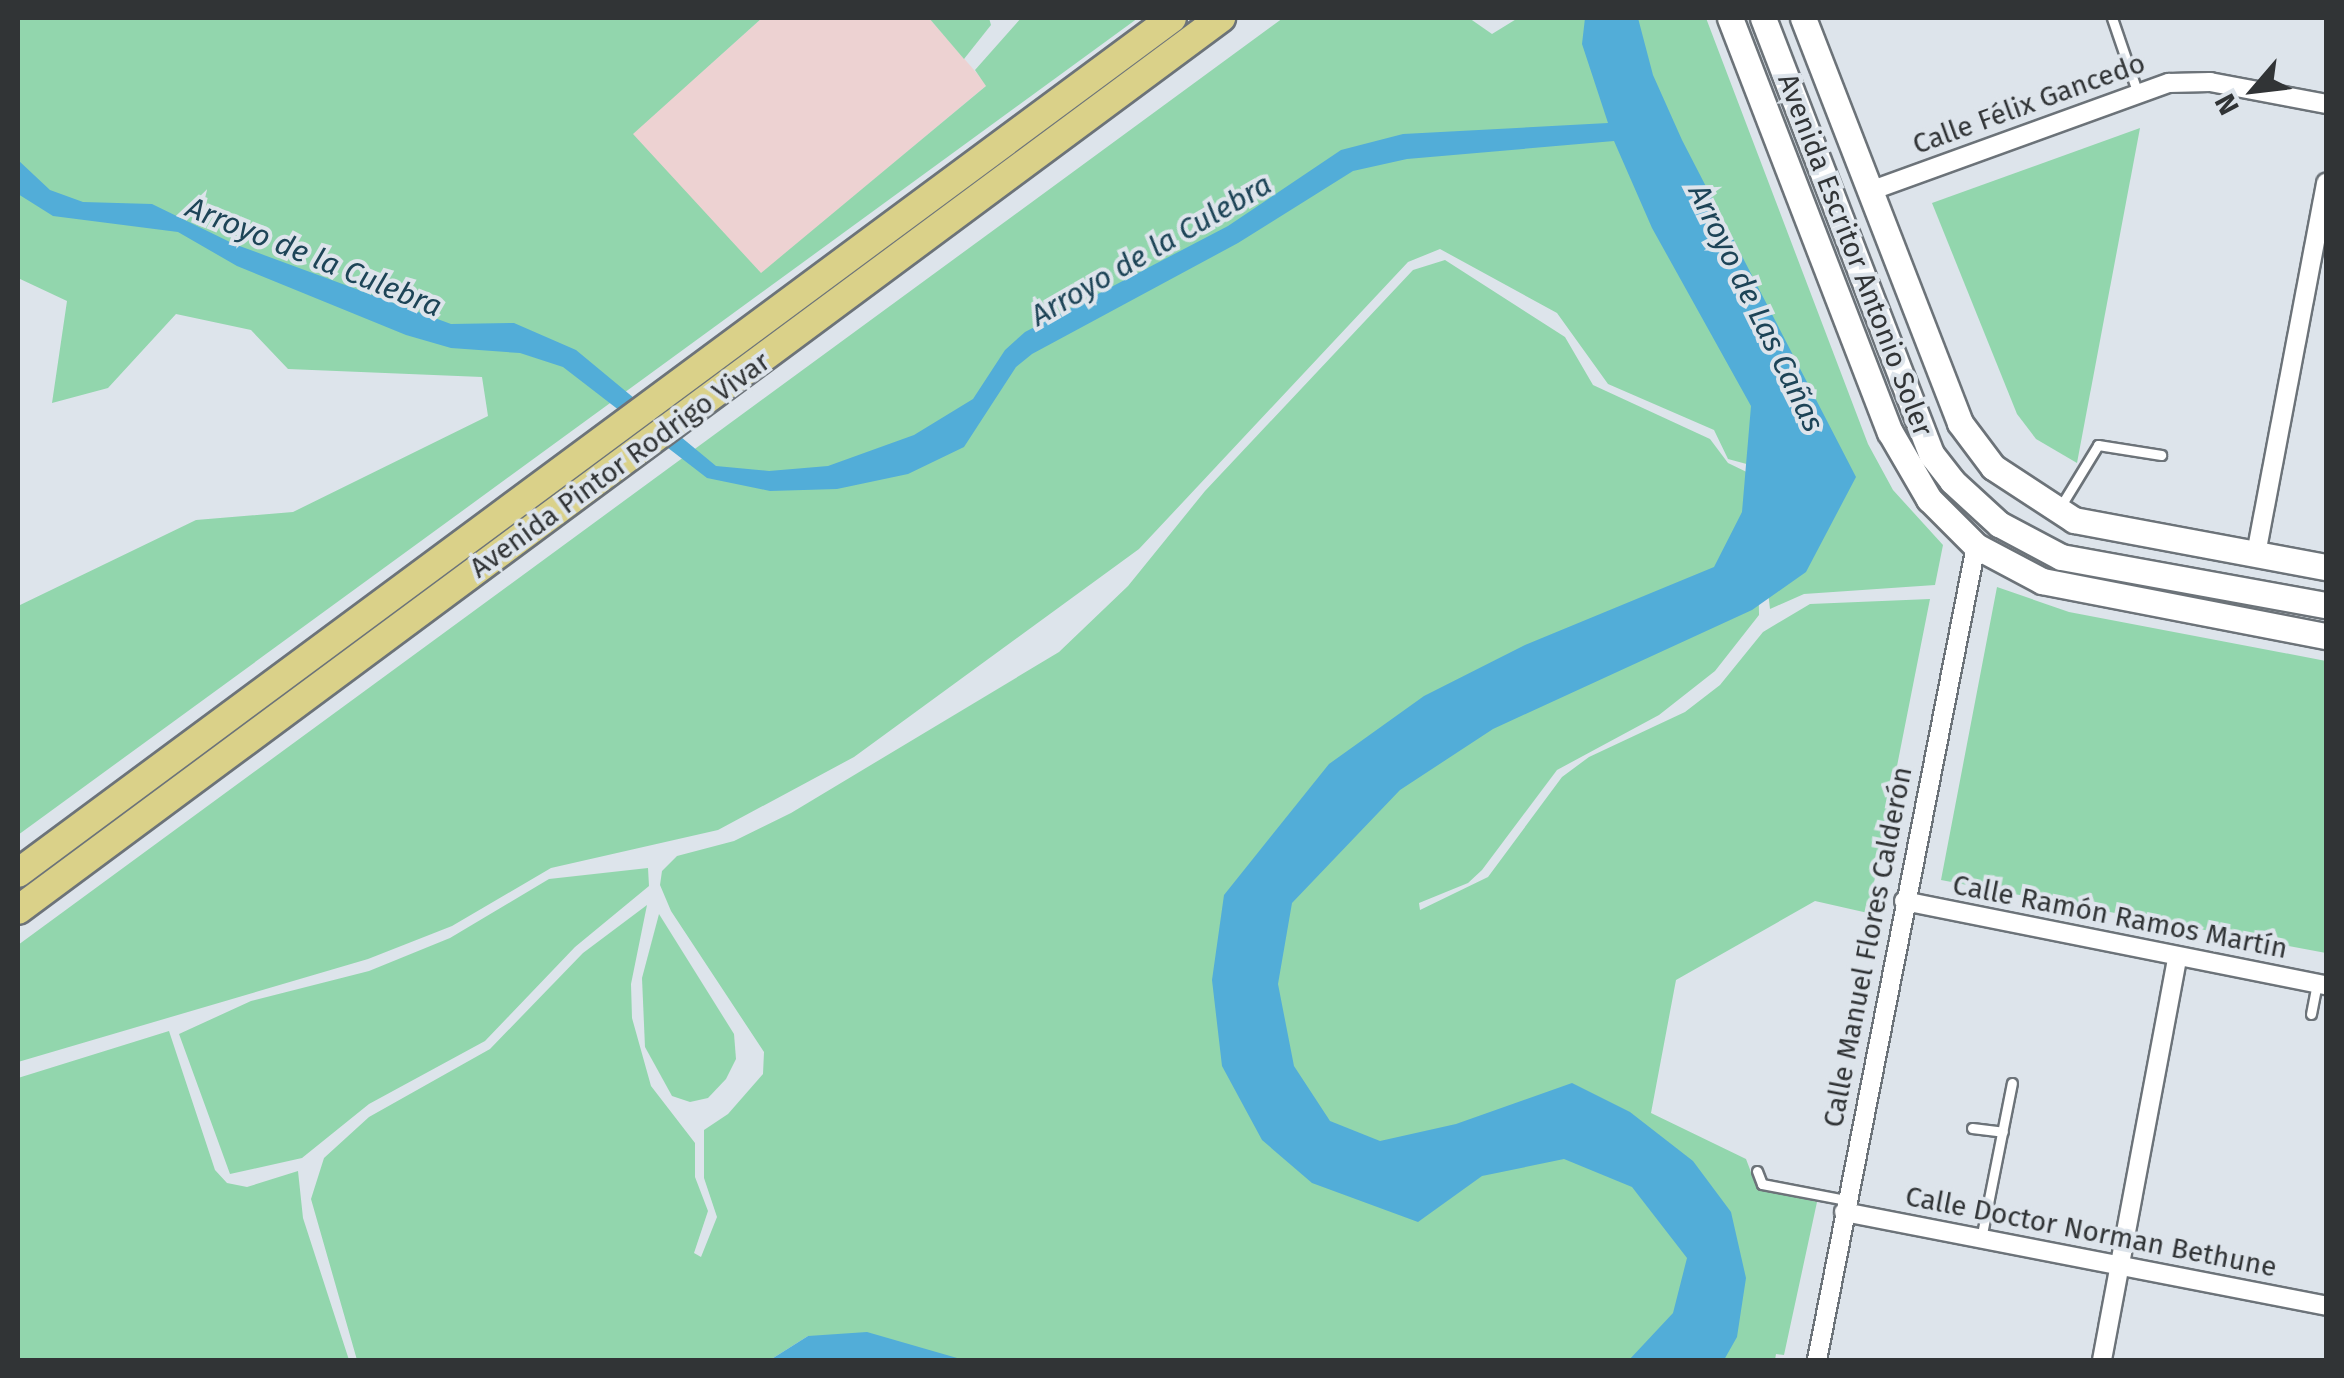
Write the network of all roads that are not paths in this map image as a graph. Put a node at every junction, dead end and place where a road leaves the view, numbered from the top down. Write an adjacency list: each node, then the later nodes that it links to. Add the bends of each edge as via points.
1 (1172, 18): 18 (main road, Avenida Pintor Rodrigo Vivar)
2 (1221, 18): 20 (main road, Avenida Pintor Rodrigo Vivar)
3 (1730, 18): 13 (street, Avenida Escritor Antonio Soler, via 1890,432 1929,499)
4 (1763, 18): 16 (street, Avenida Escritor Antonio Soler, via 1932,454 1952,480 1999,524 2061,557)
5 (1803, 18): 10 (street, Avenida Escritor Antonio Soler)
6 (2112, 18): 7 (lane)
7 (2138, 94): 8 (street, Calle Félix Gancedo, via 2169,83 2210,82); 10 (street, Calle Félix Gancedo)
8 (2326, 104)
9 (2326, 183): 14 (street)
10 (1870, 191): 12 (street, Avenida Escritor Antonio Soler, via 1960,422 1993,467)
11 (2160, 455): 12 (lane, via 2098,445)
12 (2058, 512): 14 (street, Avenida Escritor Antonio Soler)
13 (1976, 546): 17 (street, Avenida Escritor Antonio Soler, via 2042,581); 19 (street, Calle Manuel Flores Calderón)
14 (2256, 554): 15 (street, Avenida Escritor Antonio Soler)
15 (2326, 567)
16 (2326, 606)
17 (2326, 636)
18 (18, 872)
19 (1904, 901): 21 (street, Calle Ramón Ramos Martín); 28 (street, Calle Manuel Flores Calderón)
20 (18, 910)
21 (2178, 958): 22 (street, Calle Ramón Ramos Martín); 30 (street)
22 (2322, 984): 23 (lane)
23 (2311, 1014)
24 (2012, 1082): 26 (lane)
25 (1972, 1128): 26 (lane)
26 (2002, 1132): 29 (lane)
27 (1757, 1171): 28 (lane, via 1762,1184)
28 (1845, 1206): 29 (street, Calle Doctor Norman Bethune); 32 (street, Calle Manuel Flores Calderón)
29 (1982, 1239): 30 (street, Calle Doctor Norman Bethune)
30 (2120, 1266): 31 (street, Calle Doctor Norman Bethune); 33 (street)
31 (2326, 1306)
32 (1817, 1360)
33 (2102, 1360)

